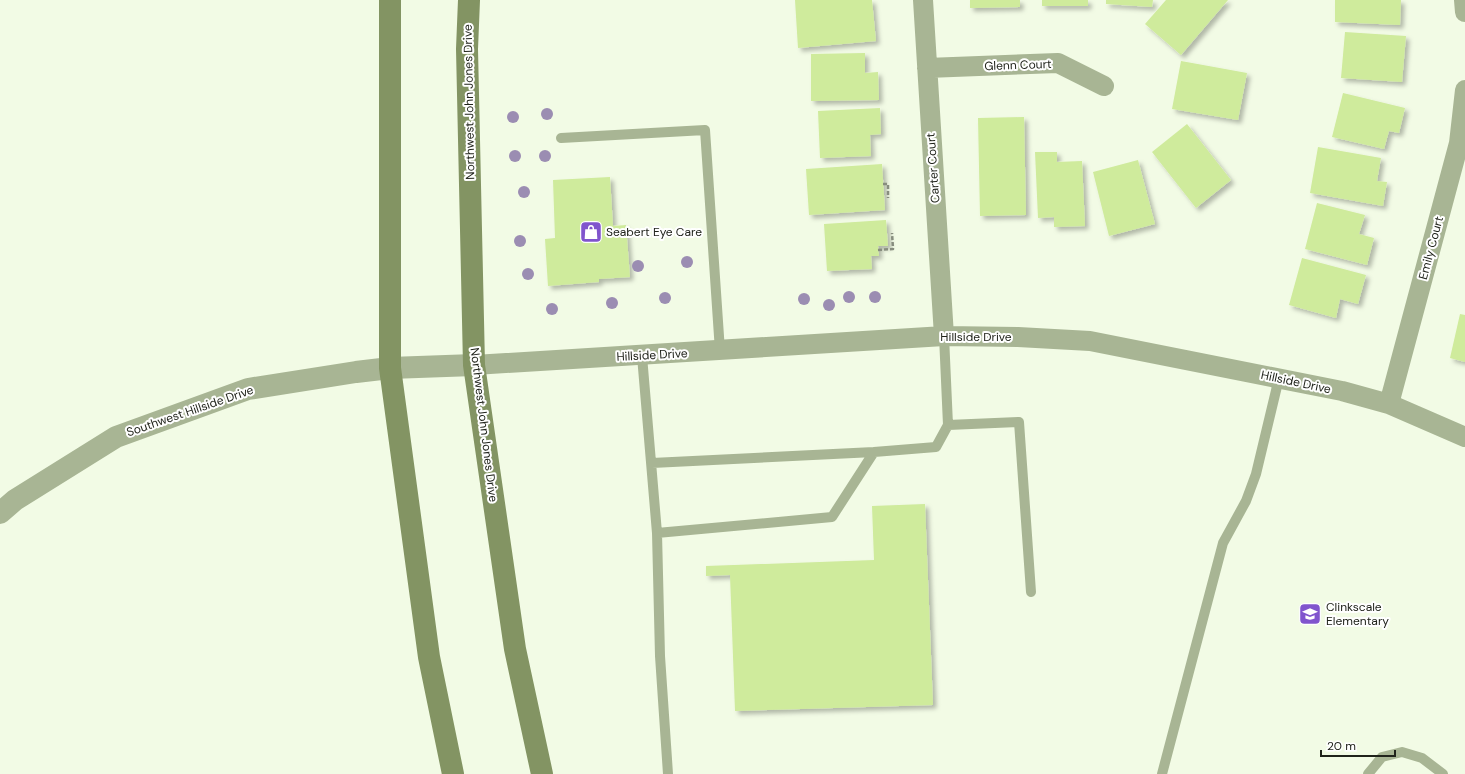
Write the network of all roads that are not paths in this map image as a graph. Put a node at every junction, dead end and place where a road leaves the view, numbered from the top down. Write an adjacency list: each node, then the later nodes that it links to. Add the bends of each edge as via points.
1 (390, 0): 14 (main road)
2 (468, 0): 13 (main road, Northwest John Jones Drive)
3 (923, 0): 6 (street, Carter Court)
4 (1464, 0): 5 (street)
5 (1465, 12)
6 (927, 68): 7 (street, Glenn Court, via 1058,63); 10 (street, Carter Court)
7 (1104, 86)
8 (1465, 90): 16 (street, Emily Court, via 1459,143)
9 (561, 138): 11 (lane, via 705,130)
10 (944, 336): 11 (street, Hillside Drive); 15 (street, Hillside Drive, via 1090,341); 17 (lane)
11 (720, 351): 12 (street, Hillside Drive)
12 (642, 356): 13 (street, Hillside Drive); 20 (lane)
13 (474, 365): 14 (street, Southwest Hillside Drive); 25 (main road, Northwest John Jones Drive, via 515,649)
14 (390, 368): 21 (street, Southwest Hillside Drive, via 248,389 116,437 15,500); 24 (main road, via 429,657)
15 (1279, 378): 16 (street, Hillside Drive); 27 (lane, via 1256,474 1246,501 1223,543)
16 (1390, 404): 18 (street, Hillside Drive)
17 (948, 425): 19 (lane, via 936,447); 23 (lane, via 1019,422)
18 (1465, 437)
19 (874, 452): 20 (lane); 22 (lane, via 832,517)
20 (652, 462): 22 (lane)
21 (0, 513)
22 (657, 533): 26 (lane, via 660,656)
23 (1031, 592)
24 (453, 774)
25 (542, 774)
26 (668, 774)
27 (1162, 774)
28 (1368, 774): 29 (lane, via 1382,757 1402,752 1422,758)
29 (1443, 774)

